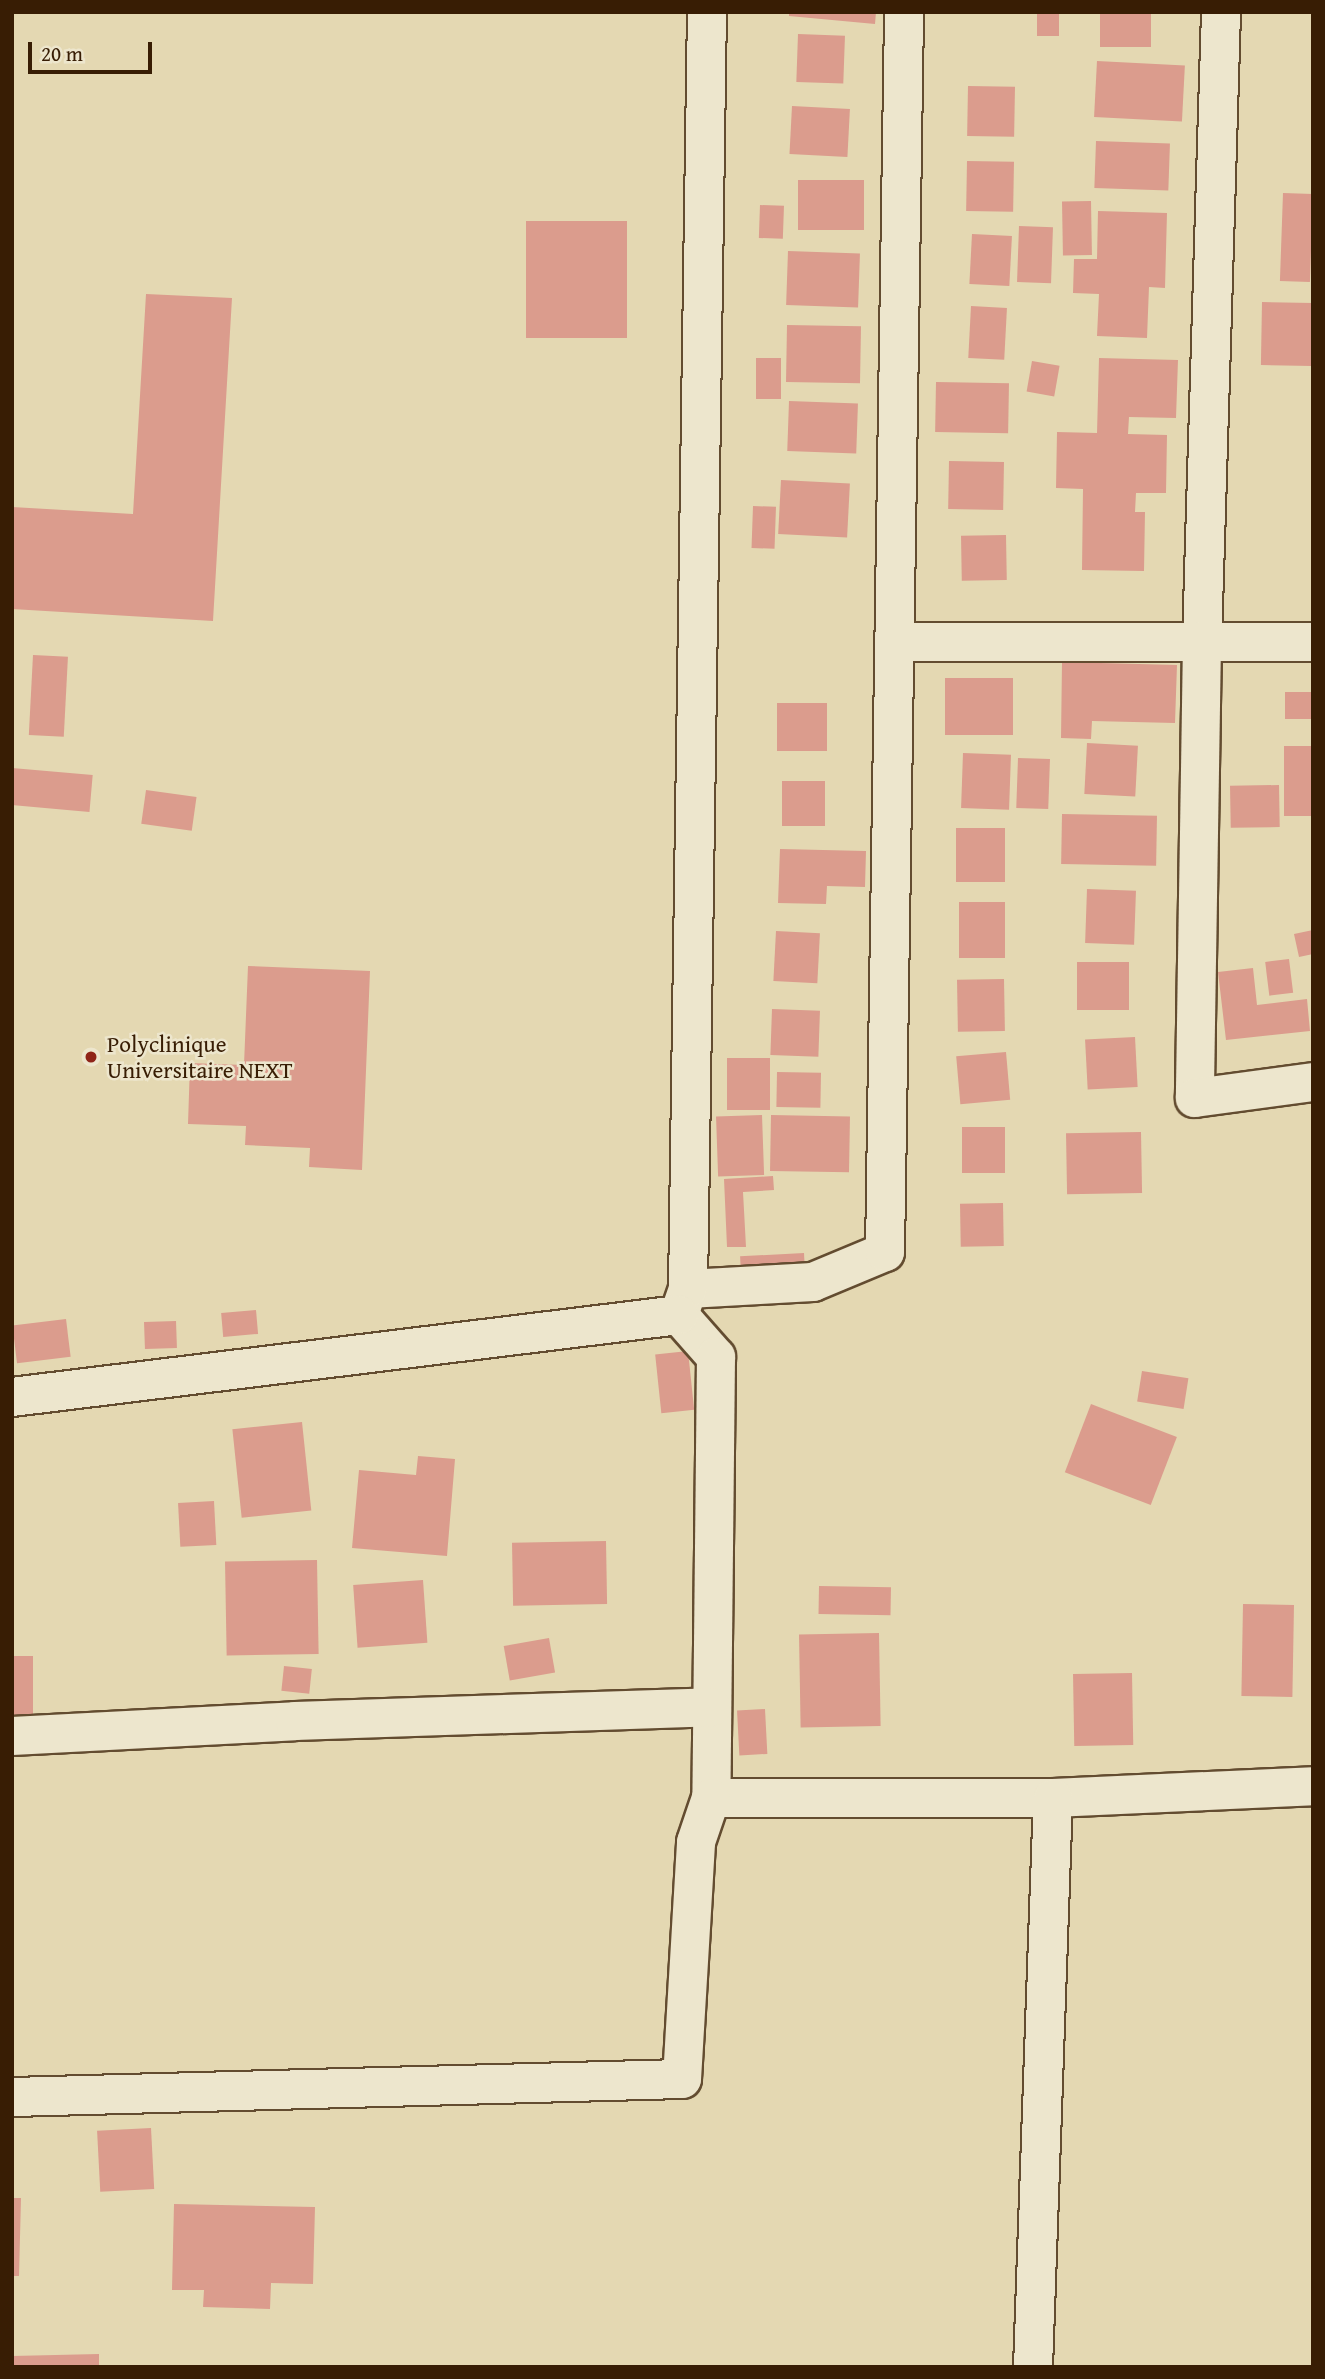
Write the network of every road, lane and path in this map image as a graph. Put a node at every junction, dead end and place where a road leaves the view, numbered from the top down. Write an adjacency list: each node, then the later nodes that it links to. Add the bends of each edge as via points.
1 (707, 12): 8 (street)
2 (904, 12): 4 (street)
3 (1221, 12): 5 (street)
4 (894, 642): 5 (street); 8 (street, via 885,1252 813,1282)
5 (1202, 642): 6 (street); 7 (street, via 1195,1098)
6 (1313, 642)
7 (1313, 1082)
8 (683, 1302): 9 (street); 10 (street, via 716,1357)
9 (12, 1397)
10 (712, 1707): 11 (street); 13 (street)
11 (12, 1736)
12 (1313, 1786): 14 (street)
13 (711, 1798): 14 (street); 15 (street, via 696,1842 682,2079)
14 (1053, 1798): 16 (street)
15 (12, 2097)
16 (1033, 2367)

